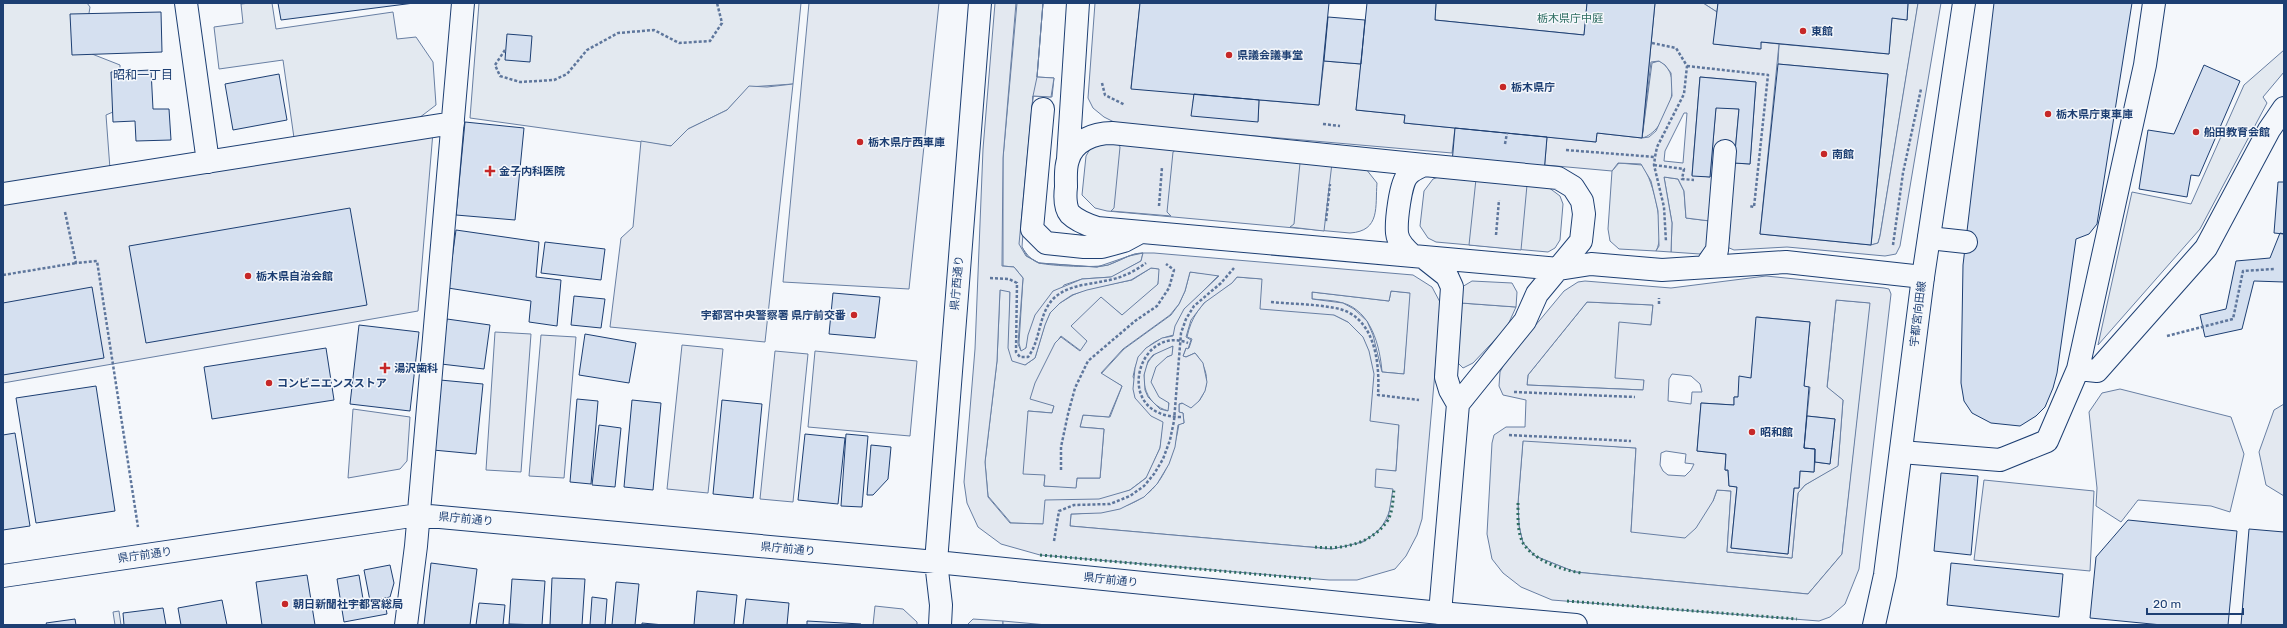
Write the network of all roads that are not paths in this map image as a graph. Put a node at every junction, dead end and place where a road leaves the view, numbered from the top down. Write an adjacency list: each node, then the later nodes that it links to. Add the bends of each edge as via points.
1 (186, 3): 14 (street)
2 (463, 3): 10 (street)
3 (980, 3): 28 (street, 県庁西通り)
4 (1078, 3): 7 (street)
5 (1964, 3): 18 (street, 宇都宮向田線)
6 (2154, 3): 24 (street, via 2145,65)
7 (1072, 74): 11 (street, via 1077,105 1085,118 1091,124); 13 (street)
8 (2284, 108): 24 (street, via 2269,130 2206,248 2097,371)
9 (1043, 109): 17 (street, via 1032,229 1046,243 1084,247 1110,245)
10 (453, 123): 14 (street); 27 (street)
11 (1112, 133): 13 (street, via 1086,138 1075,147); 15 (street)
12 (1725, 151): 21 (street, via 1717,250)
13 (1068, 159): 17 (street, via 1065,197 1069,213 1082,223 1097,228)
14 (208, 162): 16 (street)
15 (1424, 165): 20 (street, via 1407,176 1402,185 1397,233 1406,250); 22 (street, via 1558,178 1573,187 1582,201 1584,214 1581,241)
16 (3, 194)
17 (1149, 232): 20 (street)
18 (1929, 238): 19 (street); 23 (street, 宇都宮向田線)
19 (1966, 242)
20 (1418, 256): 22 (street); 25 (street, via 1447,276 1452,287 1446,377)
21 (1706, 266): 22 (street, via 1662,270 1591,264); 23 (street, via 1786,262)
22 (1559, 268): 25 (street, via 1537,294 1525,321)
23 (1923, 277): 26 (street, 宇都宮向田線)
24 (2078, 369): 26 (street, via 2047,441 2000,460)
25 (1458, 404): 30 (street)
26 (1901, 452): 34 (street, 宇都宮向田線, via 1885,576)
27 (418, 515): 28 (street, 県庁前通り); 29 (street, 県庁前通り); 31 (street)
28 (936, 562): 30 (street, 県庁前通り); 32 (street, 県庁西通り, via 941,605)
29 (3, 576)
30 (1440, 619): 33 (street, 県庁前通り)
31 (406, 625)
32 (940, 625)
33 (1576, 625)
34 (1874, 625)

